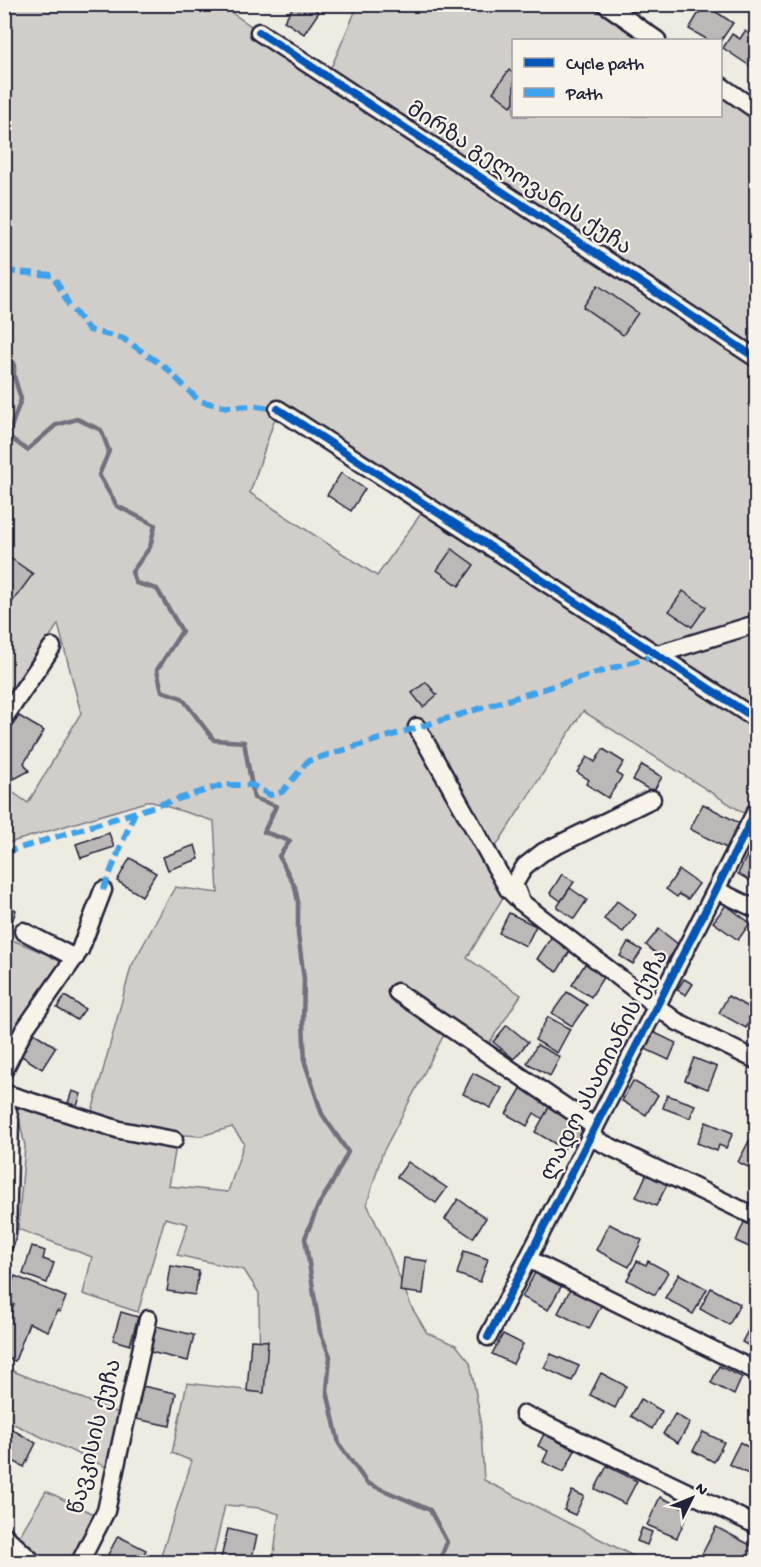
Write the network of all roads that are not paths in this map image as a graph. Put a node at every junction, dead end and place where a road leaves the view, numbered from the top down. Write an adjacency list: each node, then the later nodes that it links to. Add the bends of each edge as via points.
1 (605, 4): 3 (street)
2 (259, 32): 6 (street, მირზა გელოვანის ქუჩა)
3 (656, 39)
4 (722, 86): 5 (street)
5 (756, 110)
6 (756, 358)
7 (278, 409): 10 (street)
8 (756, 624): 10 (street)
9 (52, 646): 11 (street)
10 (658, 654): 12 (street)
11 (4, 718)
12 (756, 718)
13 (417, 728): 18 (street, via 496,871)
14 (652, 799): 18 (street, via 543,852 525,866 514,884)
15 (756, 811): 17 (street, ლადო ასათიანის ქუჩა)
16 (103, 890): 21 (street)
17 (716, 890): 19 (street); 23 (street, ლადო ასათიანის ქუჩა)
18 (521, 902): 23 (street)
19 (756, 909)
20 (23, 931): 21 (street)
21 (75, 958): 25 (street, via 24,1030)
22 (397, 992): 27 (street)
23 (657, 1006): 24 (street, via 676,1021); 27 (street, ლადო ასათიანის ქუჩა)
24 (756, 1060)
25 (4, 1070)
26 (4, 1094): 28 (street, via 120,1130); 30 (street, via 10,1120)
27 (593, 1132): 29 (street); 31 (street, ლადო ასათიანის ქუჩა)
28 (174, 1140)
29 (756, 1217)
30 (4, 1245)
31 (528, 1259): 33 (street, ლადო ასათიანის ქუჩა); 34 (street)
32 (148, 1319): 39 (street, წავკისის ქუჩა, via 106,1511)
33 (488, 1337)
34 (756, 1371)
35 (524, 1414): 36 (street)
36 (756, 1526)
37 (4, 1535): 38 (street)
38 (33, 1563)
39 (80, 1563)

